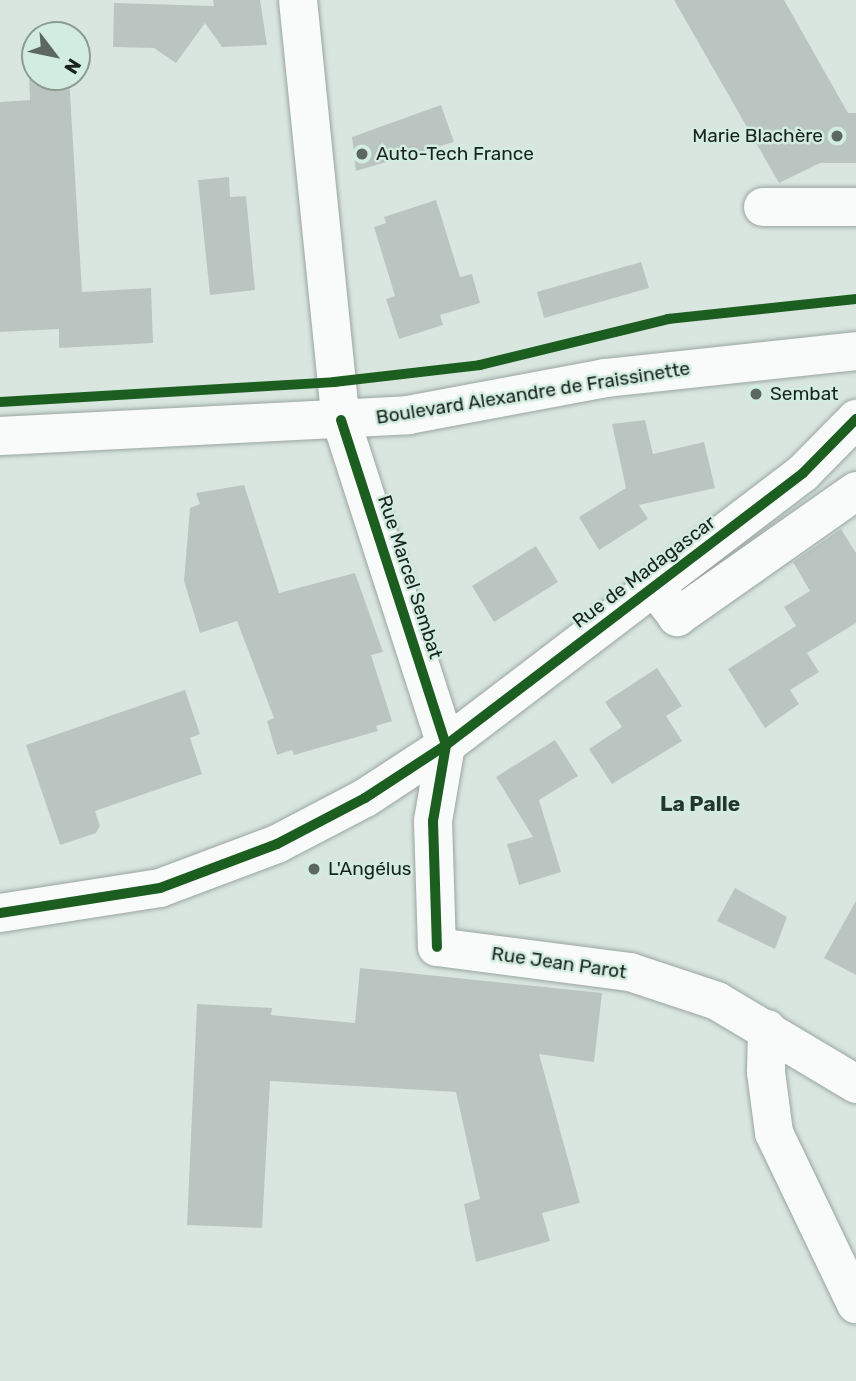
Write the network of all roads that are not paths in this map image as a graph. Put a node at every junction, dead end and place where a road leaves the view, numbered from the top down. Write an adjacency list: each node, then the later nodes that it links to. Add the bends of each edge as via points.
1 (298, 0): 6 (street, Rue Marcel Sembat)
2 (764, 207): 3 (street)
3 (856, 207)
4 (856, 351): 6 (street, Boulevard Alexandre de Fraissinette, via 605,378 408,415)
5 (856, 419): 9 (street, Rue de Madagascar, via 803,473)
6 (341, 420): 7 (street, Boulevard Alexandre de Fraissinette); 10 (street, Rue Marcel Sembat)
7 (0, 436)
8 (856, 491): 9 (street, Rue de Madagascar, via 677,617)
9 (654, 586): 10 (street, Rue de Madagascar)
10 (446, 745): 11 (street, Rue de Madagascar, via 365,798 277,844 160,888); 12 (street, Rue Jean Parot, via 433,821 437,947 631,972 717,1001)
11 (18, 911)
12 (767, 1029): 13 (street, Rue Jean Parot); 14 (street, via 766,1072 774,1133)
13 (856, 1084)
14 (856, 1304)

